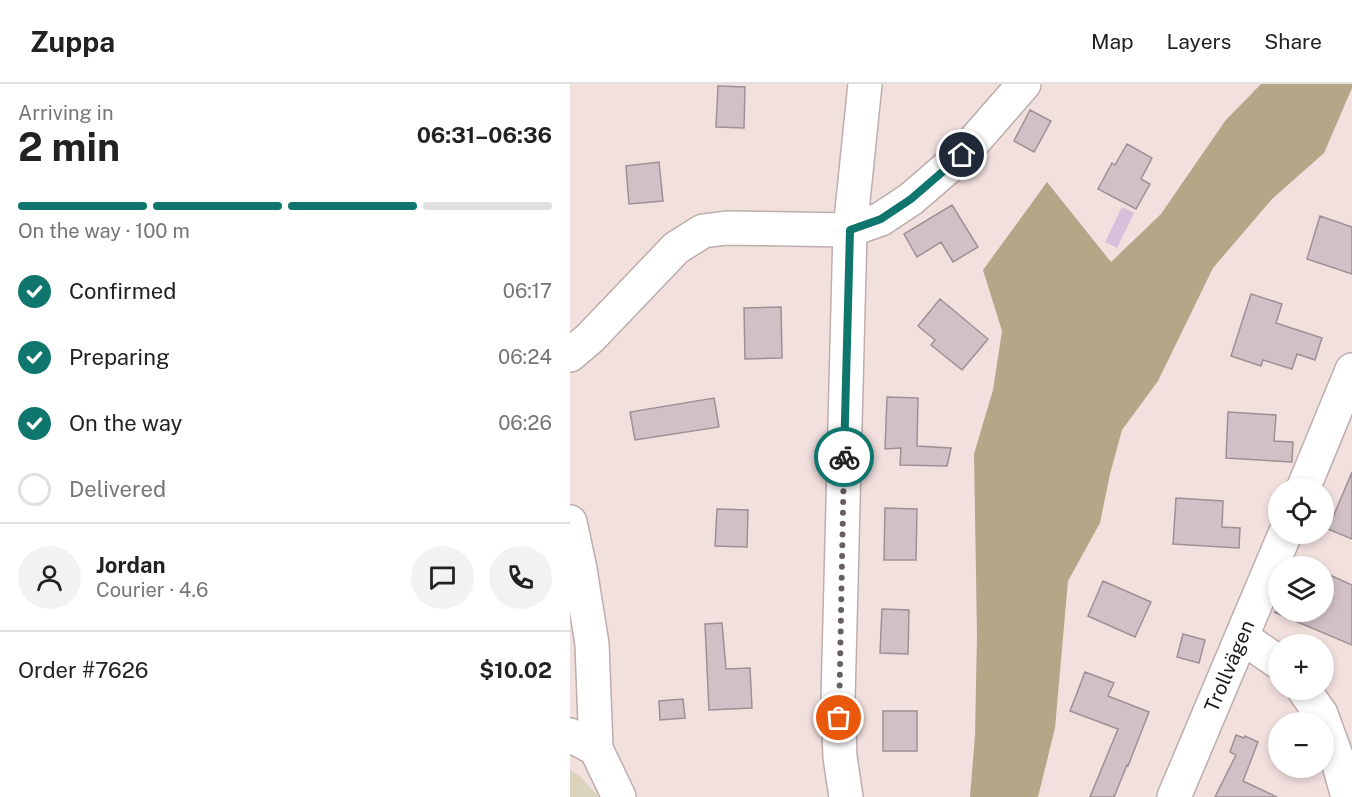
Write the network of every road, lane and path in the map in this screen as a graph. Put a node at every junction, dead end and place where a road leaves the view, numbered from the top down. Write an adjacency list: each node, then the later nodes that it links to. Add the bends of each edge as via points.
1 (865, 84): 3 (street)
2 (1024, 84): 3 (street, via 962,155 911,199 881,219)
3 (850, 230): 4 (street, via 703,231 676,248); 14 (street, via 838,699)
4 (570, 355)
5 (1352, 370): 6 (street)
6 (1308, 478)
7 (570, 522): 12 (street, via 592,644)
8 (1281, 544): 9 (street, Trollvägen)
9 (1242, 637): 10 (street); 15 (street, Trollvägen)
10 (1268, 655)
11 (1311, 700): 16 (street, via 1321,714)
12 (583, 742): 13 (street)
13 (619, 797)
14 (846, 797)
15 (1174, 797)
16 (1348, 797)

